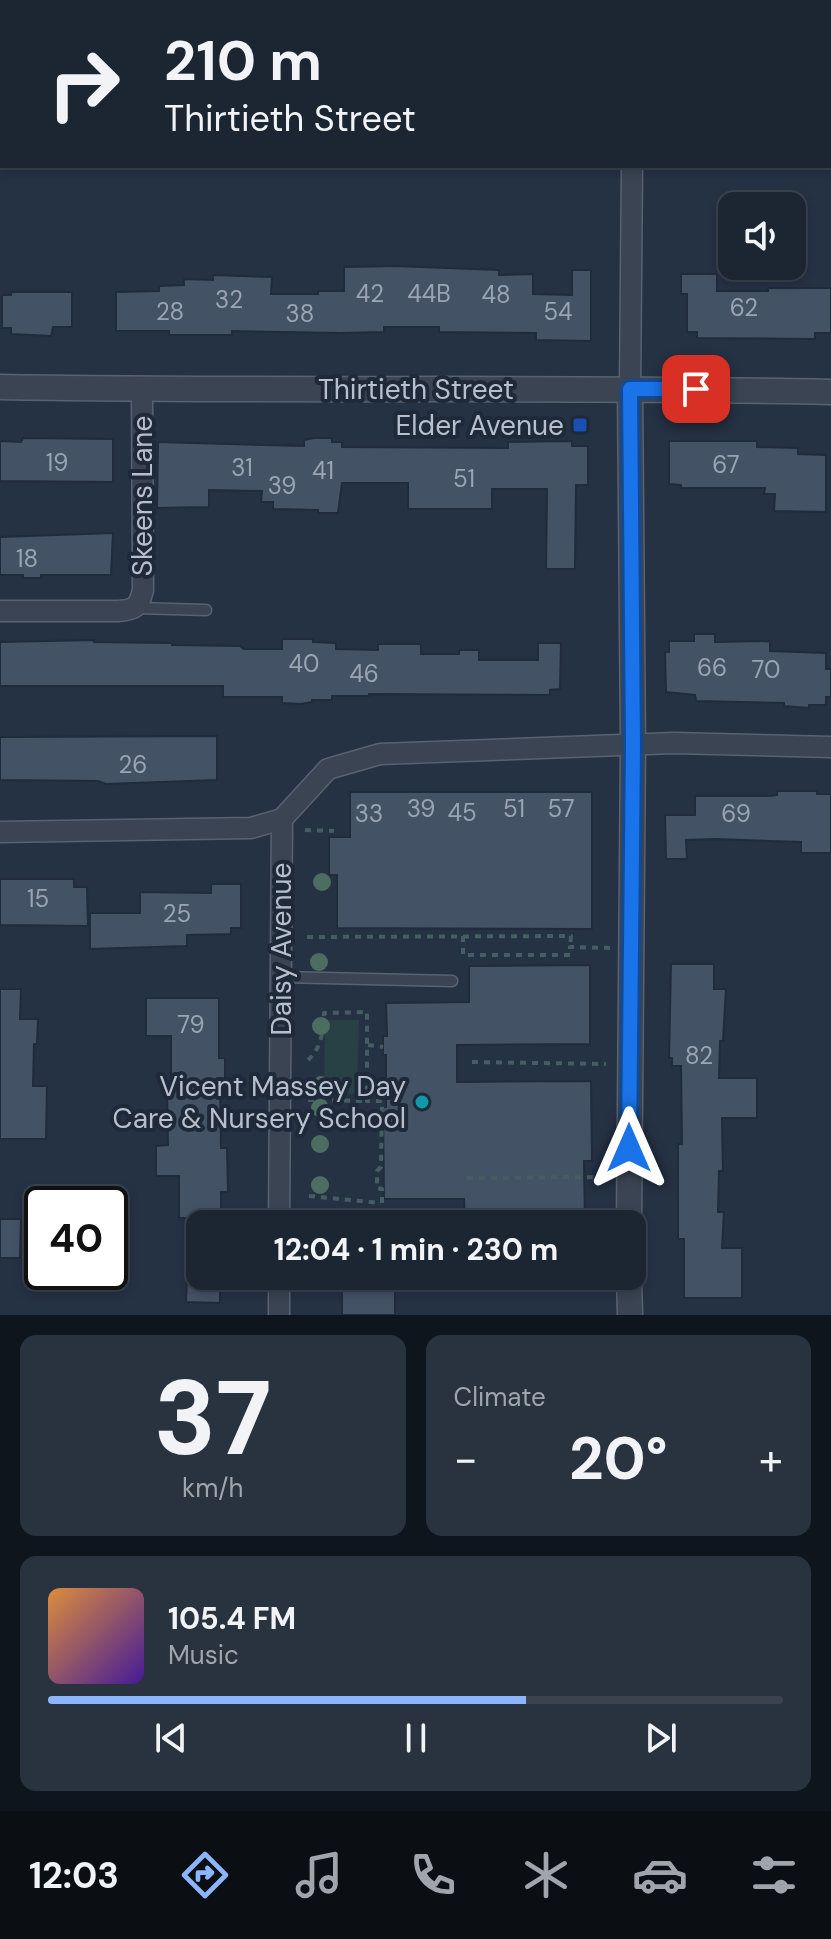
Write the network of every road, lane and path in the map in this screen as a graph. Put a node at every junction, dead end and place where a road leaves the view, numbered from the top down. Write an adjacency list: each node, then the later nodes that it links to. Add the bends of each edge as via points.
1 (632, 168): 3 (street)
2 (0, 387): 4 (street, Thirtieth Street)
3 (630, 389): 4 (street, Thirtieth Street); 5 (street, Thirtieth Street); 9 (street)
4 (142, 390): 6 (street, Skeens Lane, via 143,590)
5 (831, 392)
6 (136, 608): 7 (lane); 8 (street, Skeens Lane)
7 (206, 610)
8 (0, 611)
9 (633, 745): 10 (street); 11 (street, via 380,754 328,769); 29 (street)
10 (831, 747)
11 (282, 819): 14 (street, via 251,828); 19 (street, Daisy Avenue)
12 (305, 830): 13 (path)
13 (334, 831)
14 (0, 832)
15 (463, 936): 16 (path); 17 (path, via 571,936); 17 (path, via 463,955 570,955)
16 (307, 937)
17 (570, 947): 18 (path)
18 (612, 948)
19 (281, 977): 20 (lane); 31 (street, Daisy Avenue)
20 (452, 981)
21 (368, 1045): 22 (path); 23 (path, via 367,1012 324,1013 322,1036); 27 (path)
22 (383, 1047)
23 (308, 1060)
24 (472, 1062): 25 (path)
25 (612, 1064)
26 (308, 1100): 27 (path)
27 (367, 1101): 30 (path, via 382,1101 377,1171 382,1204)
28 (467, 1178): 29 (path)
29 (629, 1178): 32 (street)
30 (309, 1196)
31 (279, 1210)
32 (629, 1210)
33 (279, 1290): 35 (street)
34 (623, 1290): 36 (street)
35 (279, 1315)
36 (630, 1315)

